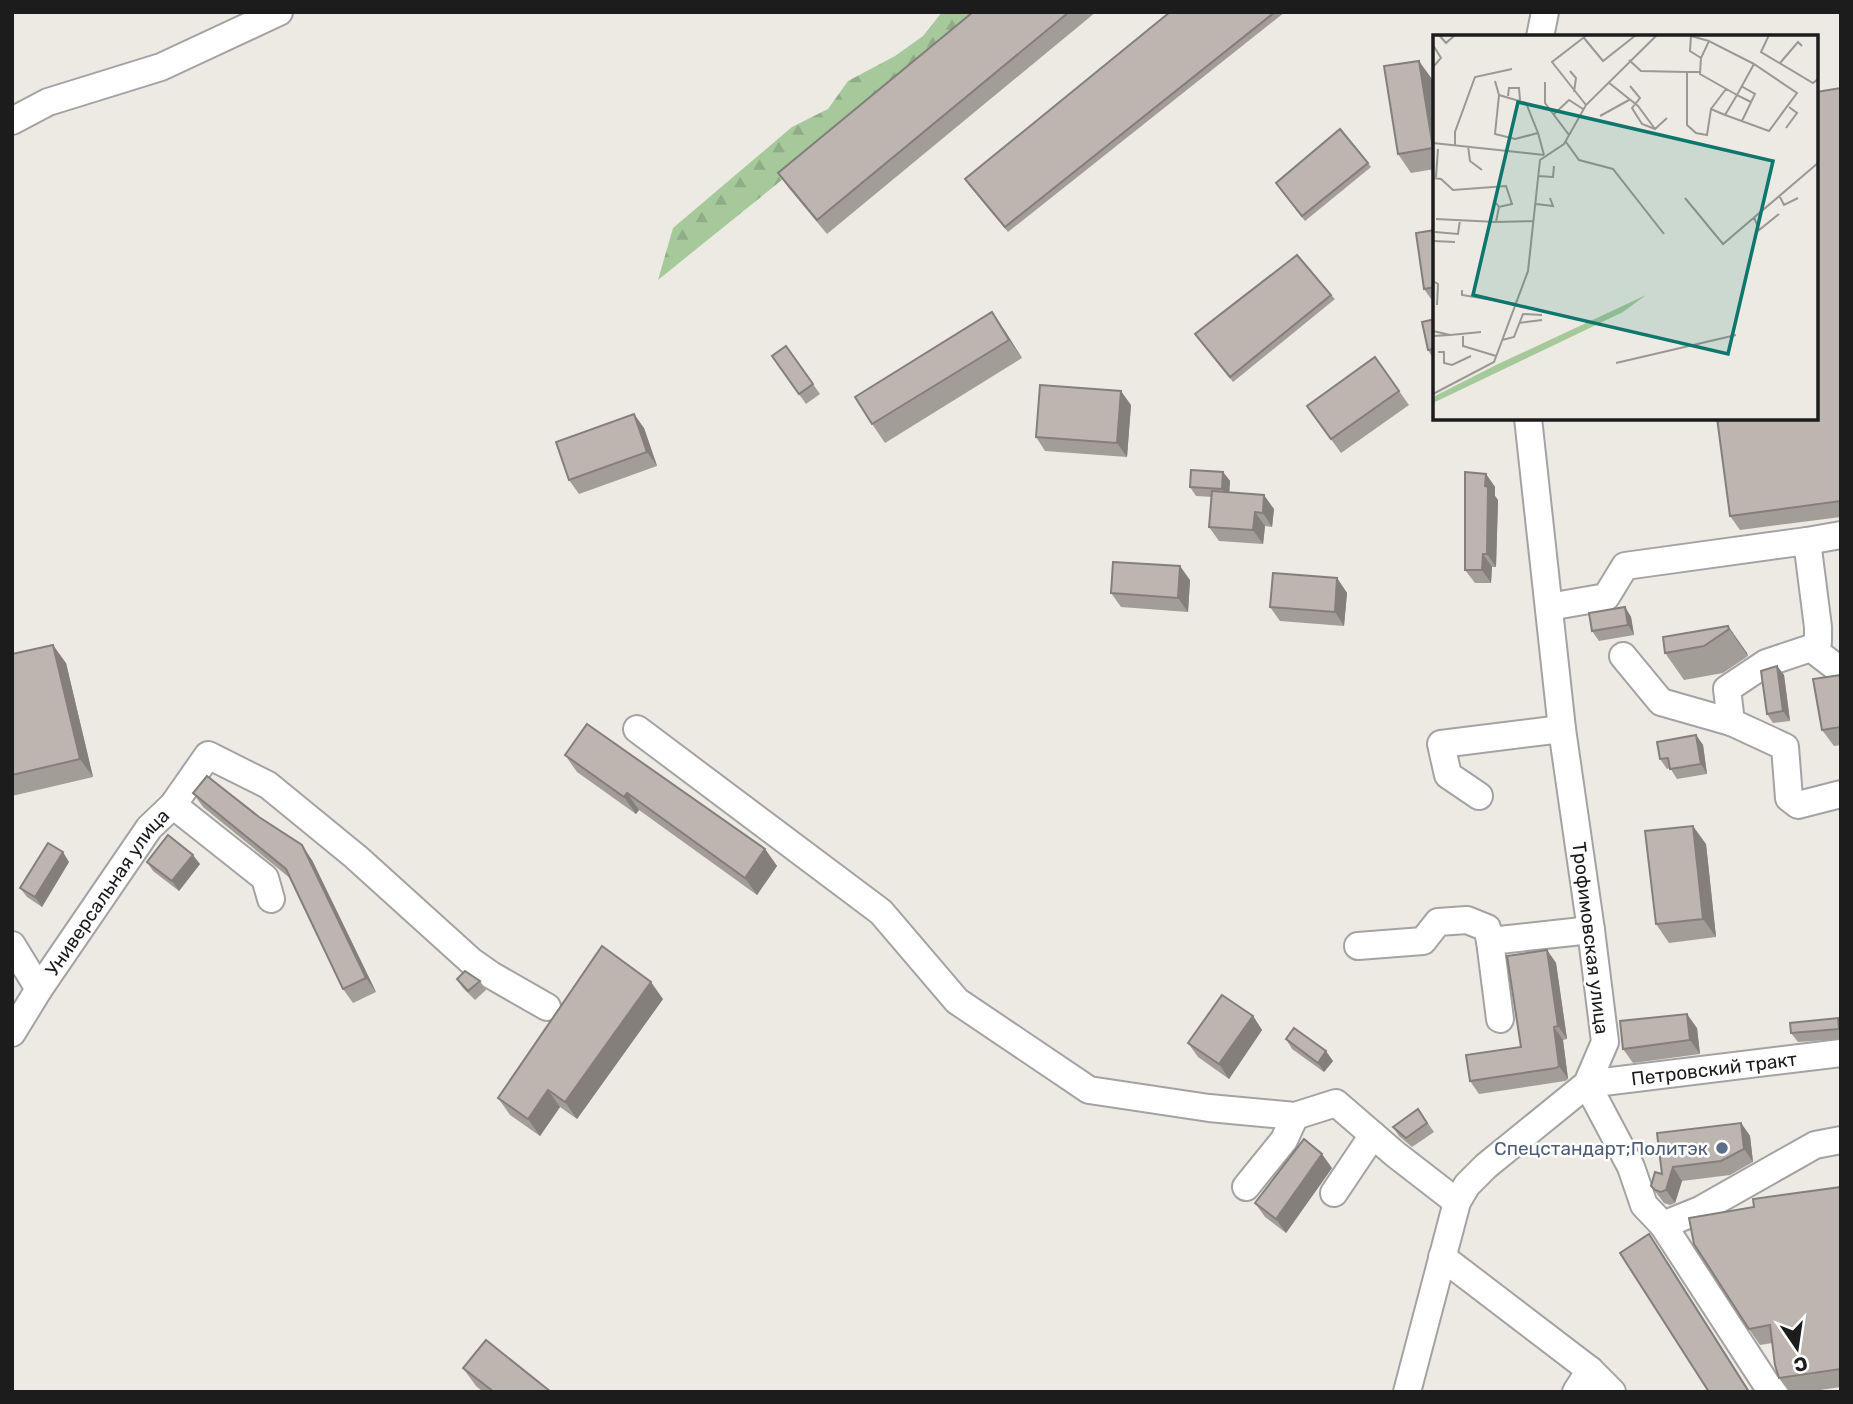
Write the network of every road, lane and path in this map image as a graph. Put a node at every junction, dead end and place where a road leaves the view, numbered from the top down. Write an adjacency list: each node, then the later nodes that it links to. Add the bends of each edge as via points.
1 (279, 12): 4 (street, via 161,67 48,103)
2 (1545, 12): 3 (street)
3 (1540, 35)
4 (12, 121)
5 (1528, 420): 8 (street, Трофимовская улица)
6 (1841, 535): 7 (street)
7 (1807, 541): 8 (street, via 1625,566 1606,597); 9 (street, via 1818,627 1818,642)
8 (1549, 607): 14 (street, Трофимовская улица)
9 (1811, 648): 11 (street); 12 (street, via 1766,663 1727,689)
10 (1623, 656): 12 (street, via 1661,702)
11 (1841, 671)
12 (1731, 722): 15 (street, via 1785,747 1789,797 1798,805)
13 (637, 729): 29 (street, via 881,912 957,1001 1089,1090)
14 (1562, 729): 16 (street, via 1441,744 1448,775); 19 (street, Трофимовская улица)
15 (1841, 794)
16 (1479, 796)
17 (173, 805): 18 (street, via 265,878); 23 (street, Универсальная улица, via 149,828); 24 (street, Универсальная улица, via 208,755 268,785 471,961)
18 (271, 898)
19 (1591, 930): 20 (street); 28 (street, Трофимовская улица, via 1605,1042)
20 (1490, 941): 22 (street, via 1487,928 1467,920 1438,922 1423,941); 25 (street)
21 (12, 945): 23 (street)
22 (1358, 946)
23 (39, 989): 26 (street, Универсальная улица)
24 (547, 1007)
25 (1500, 1019)
26 (12, 1033)
27 (1841, 1054): 28 (street, Петровский тракт)
28 (1587, 1084): 34 (street, Трофимовская улица, via 1486,1166); 35 (street, via 1631,1167 1644,1205)
29 (1295, 1116): 30 (street, via 1336,1103); 32 (street, via 1284,1140)
30 (1373, 1135): 33 (street); 34 (street)
31 (1841, 1140): 35 (street, via 1815,1144 1700,1210)
32 (1246, 1186)
33 (1334, 1193)
34 (1457, 1202): 36 (street, Трофимовская улица)
35 (1663, 1225): 40 (street)
36 (1442, 1257): 37 (street); 38 (street, Трофимовская улица)
37 (1583, 1381): 39 (street)
38 (1407, 1392)
39 (1612, 1392)
40 (1775, 1392)

